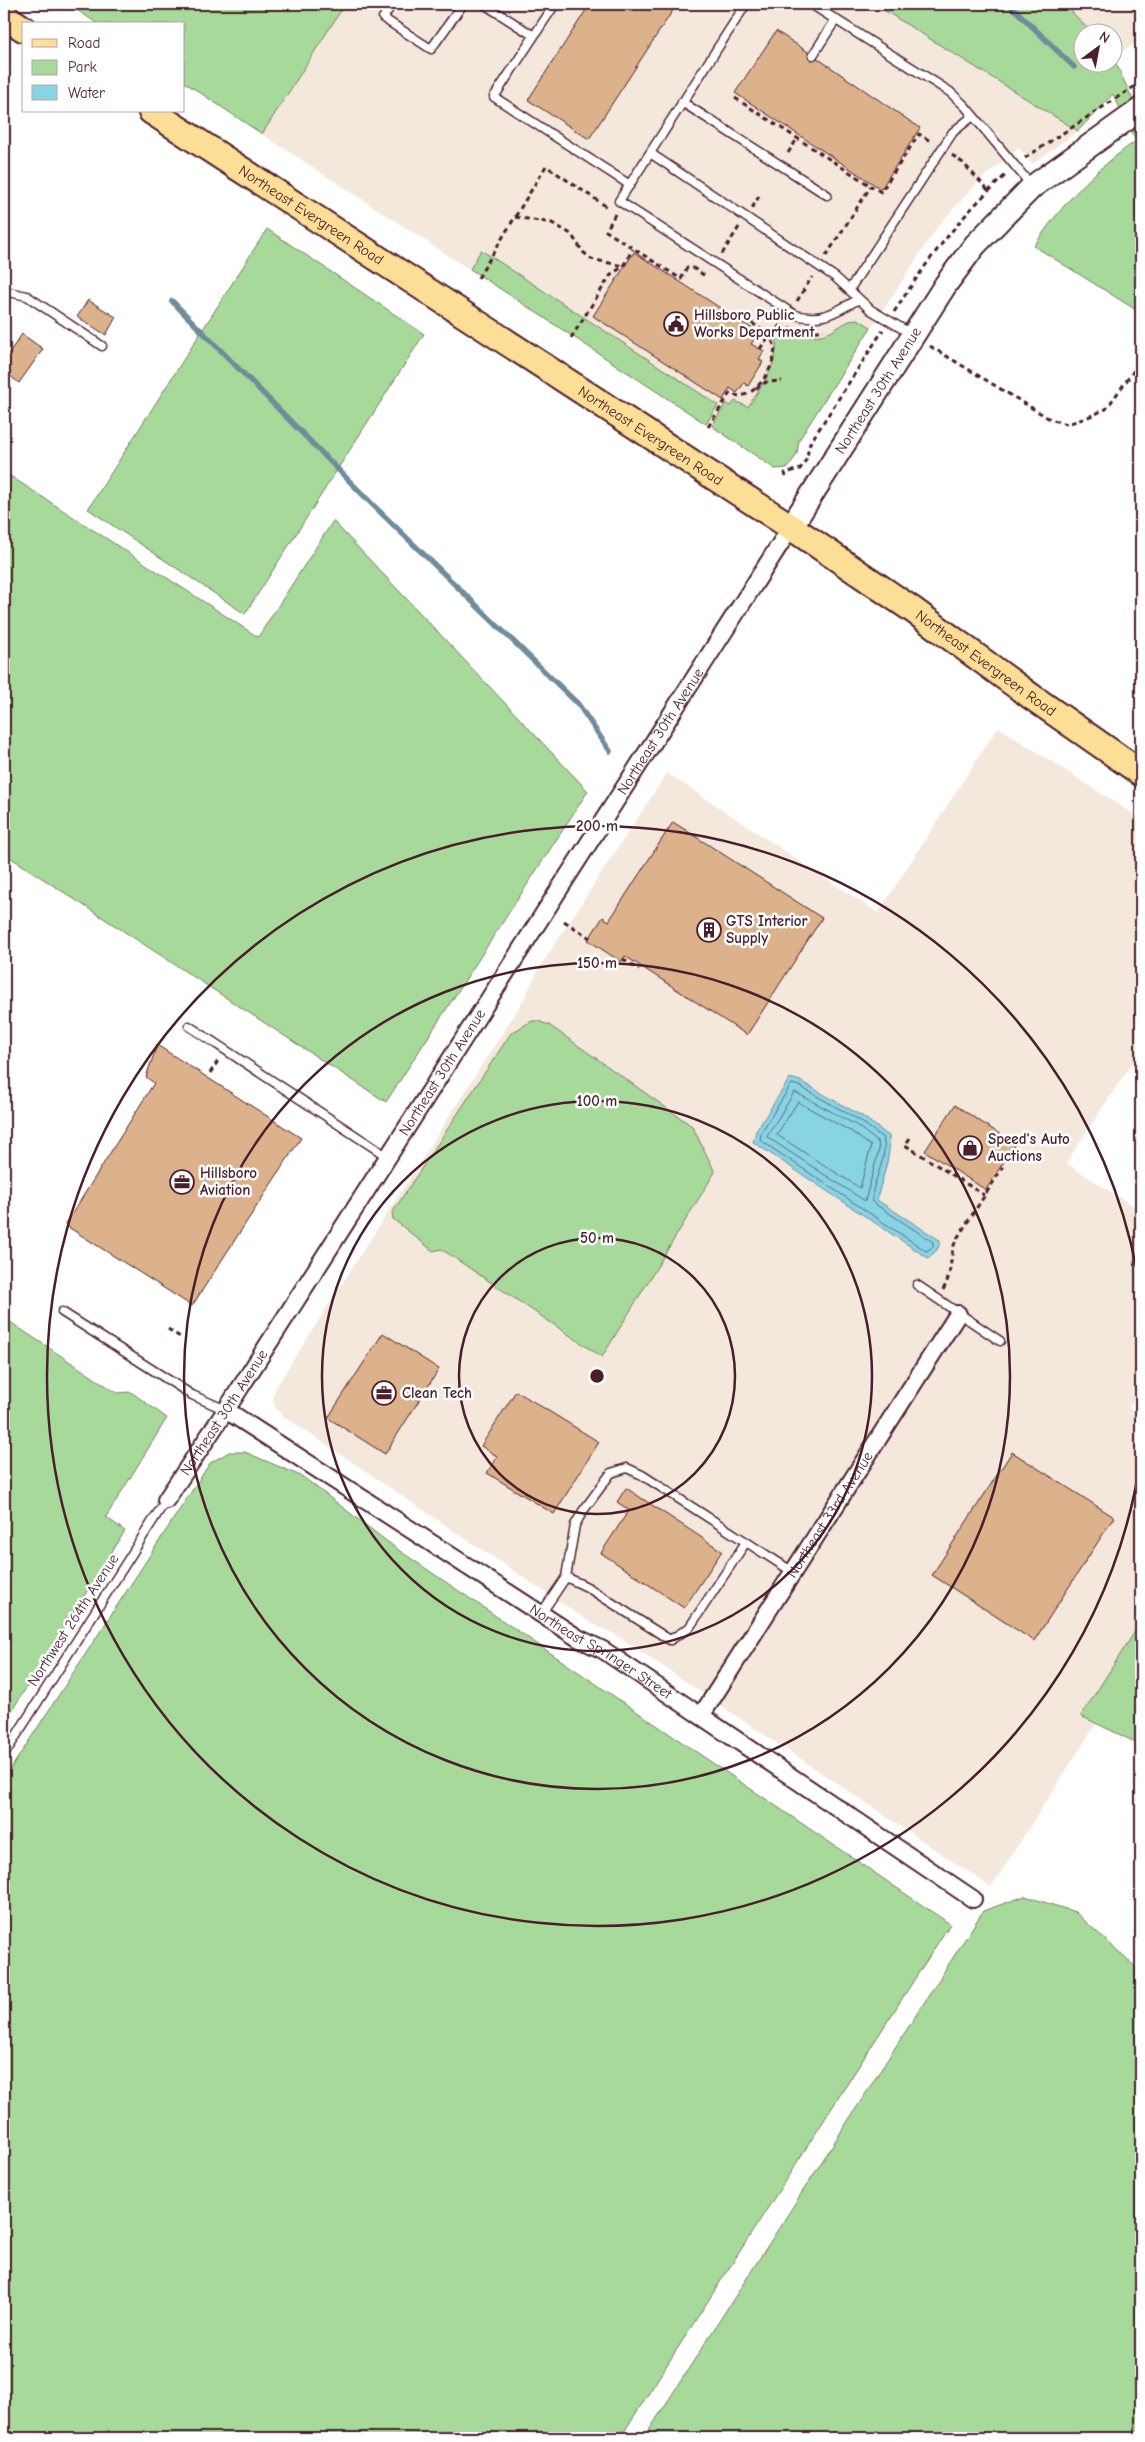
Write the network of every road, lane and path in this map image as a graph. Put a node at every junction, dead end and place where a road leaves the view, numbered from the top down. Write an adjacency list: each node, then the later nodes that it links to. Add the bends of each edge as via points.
1 (392, 4): 2 (lane, via 383,18 431,49)
2 (463, 4)
3 (484, 4): 10 (lane)
4 (555, 4): 10 (lane)
5 (746, 4): 14 (lane)
6 (811, 4): 8 (lane)
7 (4, 16): 9 (main road)
8 (836, 19): 11 (lane); 17 (lane, via 950,92)
9 (22, 28)
10 (534, 36): 22 (lane, via 494,97)
11 (813, 55)
12 (1141, 82): 21 (path)
13 (735, 98): 18 (path)
14 (682, 102): 19 (lane); 26 (lane)
15 (1141, 109): 24 (street, Northeast 30th Avenue)
16 (153, 112): 51 (main road, Northeast Evergreen Road)
17 (973, 116): 24 (lane); 36 (lane, via 952,132)
18 (797, 138): 20 (path); 23 (path)
19 (650, 153): 22 (lane); 36 (lane, via 835,277)
20 (788, 153)
21 (1024, 159)
22 (630, 185): 38 (lane, via 619,202 795,315 812,319)
23 (871, 186)
24 (1032, 187): 44 (street, Northeast 30th Avenue, via 975,245 946,284)
25 (761, 194): 27 (path)
26 (826, 195)
27 (750, 210)
28 (514, 217): 30 (path, via 546,166 614,212 616,216 606,231); 32 (path, via 552,223 571,234 591,259); 35 (path)
29 (739, 228): 31 (path)
30 (633, 249): 32 (path); 34 (path, via 681,279 687,268)
31 (721, 255)
32 (623, 266): 43 (path, via 610,276)
33 (813, 276): 39 (path)
34 (707, 277)
35 (478, 278)
36 (849, 290): 38 (lane)
37 (4, 291): 45 (lane, via 27,296)
38 (859, 299): 44 (lane)
39 (795, 304)
40 (735, 314): 42 (path)
41 (782, 322): 42 (path)
42 (768, 336): 46 (path); 49 (path, via 774,346 774,356)
43 (571, 338)
44 (922, 341): 47 (path, via 1050,419 1067,424 1106,409 1135,369); 51 (street, Northeast 30th Avenue)
45 (102, 346)
46 (760, 349)
47 (1141, 366)
48 (782, 380): 49 (path, via 766,382)
49 (756, 390): 50 (path, via 746,396 736,397 730,393)
50 (708, 427)
51 (791, 527): 52 (main road, Northeast Evergreen Road); 61 (street, Northeast 30th Avenue)
52 (1141, 773)
53 (564, 921): 54 (path)
54 (590, 938)
55 (623, 959): 56 (path)
56 (639, 970)
57 (189, 1026): 61 (lane)
58 (218, 1061): 59 (path)
59 (210, 1073)
60 (910, 1138): 63 (path, via 906,1145)
61 (388, 1157): 71 (street, Northeast 30th Avenue)
62 (1003, 1167): 63 (path)
63 (984, 1195): 65 (path, via 952,1249 952,1271)
64 (917, 1285): 67 (lane)
65 (943, 1291)
66 (62, 1312): 71 (lane, via 192,1395)
67 (958, 1314): 70 (lane); 74 (street, Northeast 33rd Avenue)
68 (168, 1329): 69 (path)
69 (180, 1337)
70 (1000, 1341)
71 (226, 1410): 72 (street, Northeast 30th Avenue); 76 (street, Northeast Springer Street)
72 (166, 1500): 78 (lane, Northwest 264th Avenue)
73 (746, 1542): 74 (lane); 75 (lane, via 689,1628 670,1640 587,1586); 75 (lane, via 626,1468 611,1473 575,1525)
74 (793, 1572): 77 (street, Northeast 33rd Avenue)
75 (566, 1577): 76 (lane)
76 (541, 1614): 77 (street, Northeast Springer Street, via 603,1650)
77 (701, 1716): 79 (street, Northeast Springer Street)
78 (4, 1755)
79 (973, 1899)

